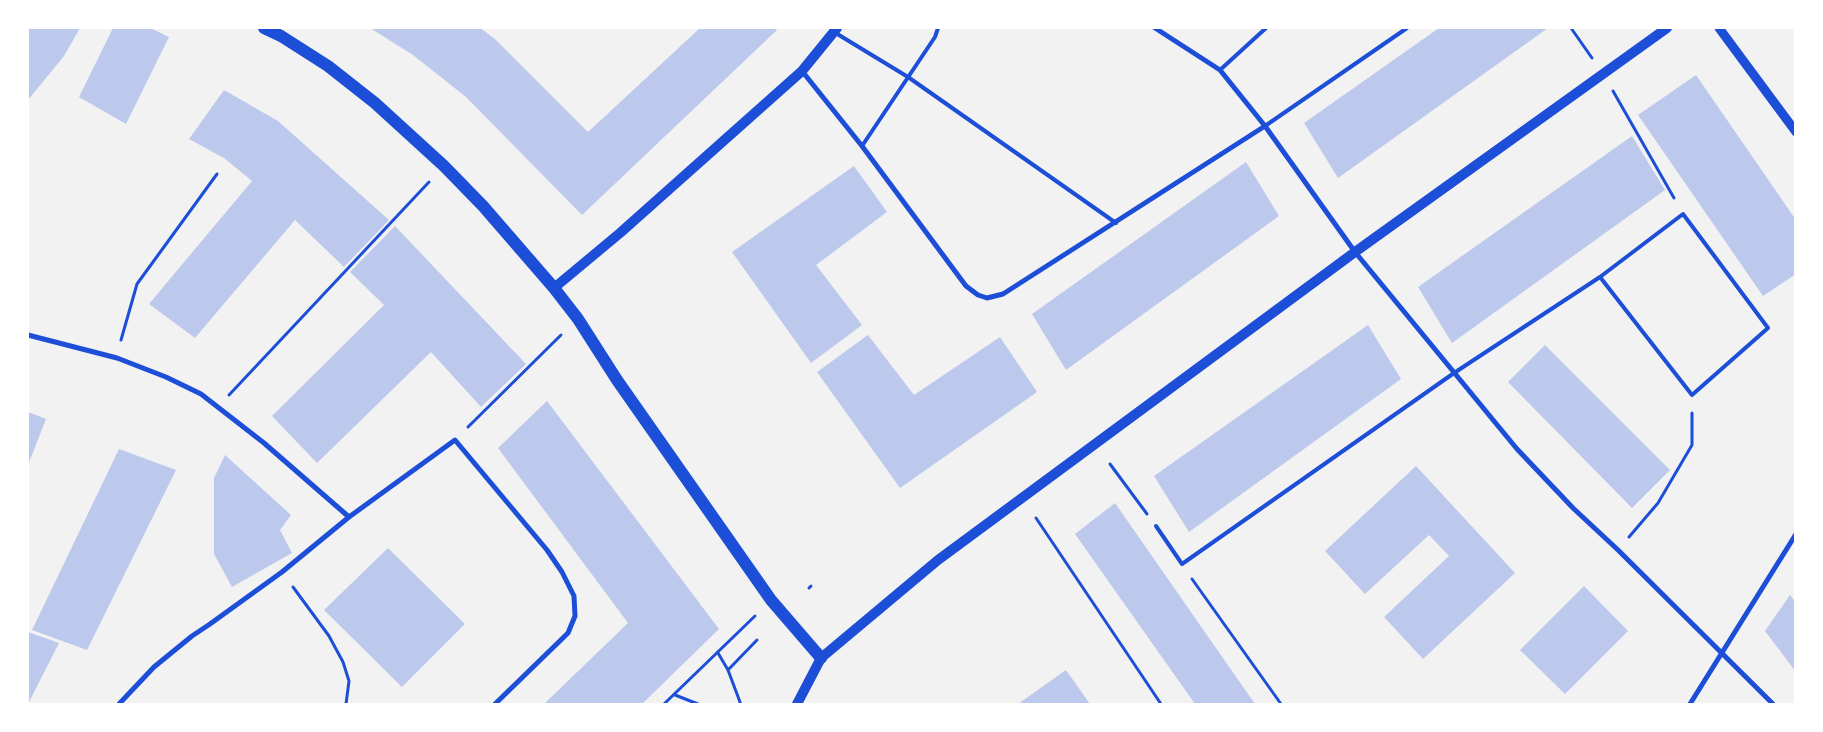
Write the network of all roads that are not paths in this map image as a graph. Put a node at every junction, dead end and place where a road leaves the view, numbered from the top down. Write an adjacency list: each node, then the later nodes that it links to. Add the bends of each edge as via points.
1 (264, 28): 18 (main road, via 328,66 375,103 483,206)
2 (938, 28): 11 (lane)
3 (1155, 28): 10 (street)
4 (1266, 28): 10 (lane)
5 (1407, 28): 12 (lane)
6 (1667, 28): 16 (main road)
7 (1719, 28): 13 (street)
8 (836, 30): 9 (main road); 11 (lane)
9 (802, 70): 14 (street); 18 (main road)
10 (1220, 70): 12 (street)
11 (908, 77): 14 (lane); 15 (lane)
12 (1265, 126): 15 (street); 16 (street)
13 (1796, 132)
14 (862, 146): 15 (street, via 950,267 966,286 987,298 1003,294)
15 (1116, 223)
16 (1355, 252): 20 (street); 25 (main road, via 938,560)
17 (1600, 277): 17 (lane, via 1683,214 1768,328 1692,395); 20 (lane)
18 (554, 288): 25 (main road, via 771,600)
19 (28, 335): 21 (street, via 117,358 201,394 264,443)
20 (1454, 373): 22 (lane, via 1182,564); 24 (street, via 1517,449)
21 (349, 517): 26 (street, via 282,572 192,636 154,667); 27 (street, via 455,440 547,550 574,596 575,616 568,633)
22 (1156, 526)
23 (1796, 534): 24 (street)
24 (1721, 655): 29 (street); 30 (street)
25 (821, 658): 28 (main road)
26 (119, 704)
27 (495, 704)
28 (798, 704)
29 (1690, 704)
30 (1773, 704)

